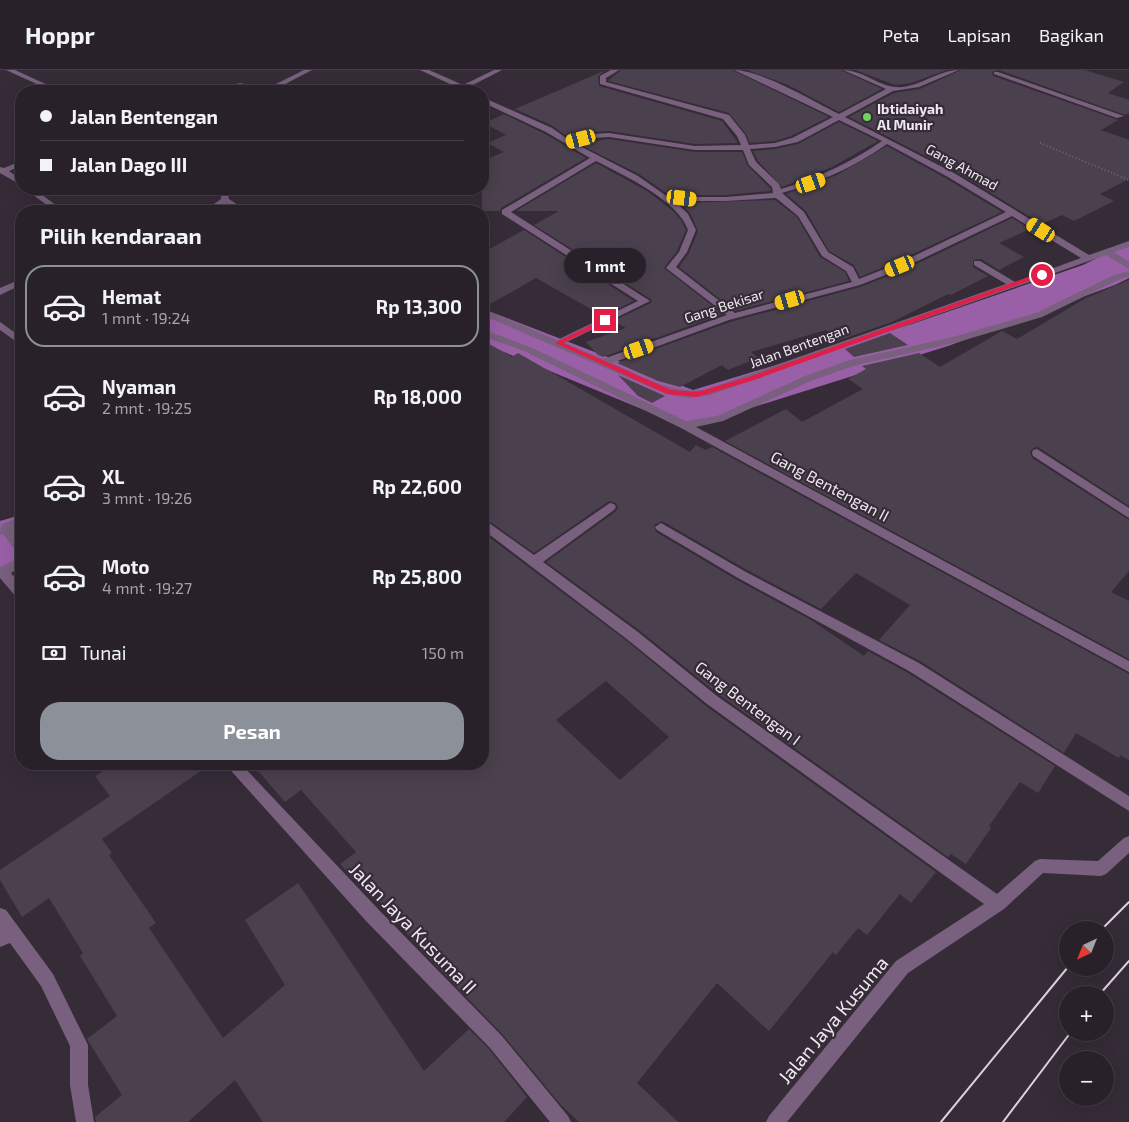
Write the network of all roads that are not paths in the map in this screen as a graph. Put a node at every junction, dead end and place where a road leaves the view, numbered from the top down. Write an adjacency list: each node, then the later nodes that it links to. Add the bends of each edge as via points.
1 (9, 70): 11 (street)
2 (309, 70): 12 (street)
3 (423, 70): 13 (street)
4 (499, 70): 14 (street)
5 (616, 70): 21 (street, via 602,78 602,83 722,114 735,127)
6 (738, 70): 18 (street, Gang Ahmad)
7 (846, 70): 15 (street)
8 (956, 70): 15 (street, via 910,88)
9 (988, 70): 10 (street)
10 (999, 71): 17 (street)
11 (43, 85)
12 (278, 85)
13 (454, 85)
14 (474, 85)
15 (892, 88): 18 (street)
16 (489, 102): 20 (street)
17 (1120, 116)
18 (839, 117): 19 (street, Gang Ahmad); 21 (street, via 790,141)
19 (886, 141): 26 (street, via 836,173); 34 (street, Gang Ahmad)
20 (569, 142): 21 (street, via 609,135 678,147); 22 (street)
21 (745, 148): 26 (street, via 752,163 776,186)
22 (595, 158): 29 (street, via 635,178); 51 (street, via 504,212 645,301)
23 (15, 165): 24 (street)
24 (1, 170): 25 (street)
25 (15, 179)
26 (778, 193): 29 (street, via 726,199); 40 (street, via 801,214 825,254 850,269)
27 (38, 195): 31 (street)
28 (226, 195): 30 (street)
29 (666, 199): 45 (street, via 687,216 692,230 683,252 671,268)
30 (225, 200): 32 (street); 33 (street)
31 (52, 205)
32 (217, 205)
33 (233, 205)
34 (1013, 212): 37 (street, Gang Ahmad); 40 (street, Gang Bekisar)
35 (1129, 244): 36 (street, Jalan Bentengan)
36 (1109, 252): 37 (street, Jalan Bentengan); 39 (street)
37 (1088, 258): 42 (street, Jalan Bentengan)
38 (977, 263): 42 (street)
39 (1129, 268): 53 (street, via 1023,320 955,340 854,362 809,378 719,419)
40 (857, 283): 45 (street, Gang Bekisar)
41 (15, 285): 43 (street)
42 (1014, 285): 52 (street, Jalan Bentengan, via 706,393 670,392)
43 (0, 292)
44 (489, 314): 47 (street, Jalan Bentengan)
45 (734, 316): 52 (street, Gang Bekisar)
46 (0, 325): 49 (street)
47 (527, 330): 50 (street); 51 (street, Jalan Bentengan)
48 (489, 334): 50 (street, Gang Bentengan II)
49 (15, 337)
50 (513, 341): 53 (street, Gang Bentengan II)
51 (558, 343): 52 (street, Jalan Bentengan)
52 (602, 363)
53 (685, 426): 66 (street, Gang Bentengan II)
54 (1037, 454): 56 (street)
55 (610, 507): 62 (street)
56 (1129, 514)
57 (15, 524): 60 (street)
58 (489, 527): 62 (street, Gang Bentengan I)
59 (661, 527): 68 (street, via 914,667)
60 (4, 531): 61 (street)
61 (15, 543)
62 (535, 561): 70 (street, Gang Bentengan I, via 712,700)
63 (15, 565): 64 (street)
64 (1, 572): 65 (street)
65 (15, 588)
66 (1129, 668)
67 (238, 770): 74 (street, Jalan Jaya Kusuma II, via 496,1042)
68 (1129, 804)
69 (1129, 843): 70 (street, Jalan Jaya Kusuma, via 1101,869 1040,866)
70 (998, 904): 75 (street, Jalan Jaya Kusuma, via 902,967)
71 (0, 916): 72 (street)
72 (6, 936): 73 (street, via 47,980 79,1045 79,1085)
73 (85, 1122)
74 (562, 1122)
75 (775, 1122)

